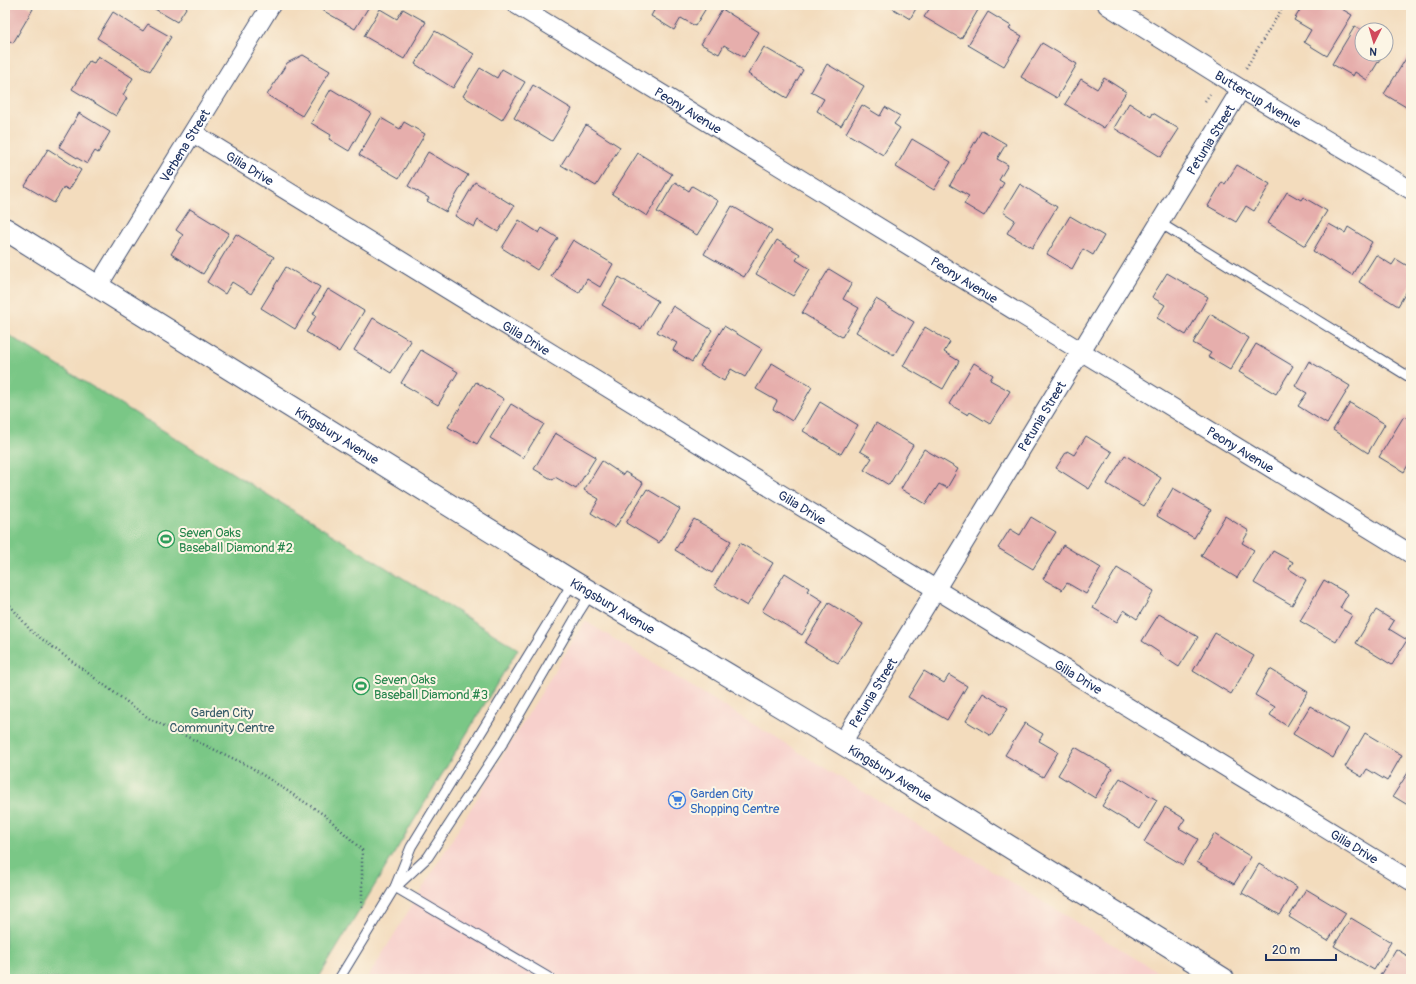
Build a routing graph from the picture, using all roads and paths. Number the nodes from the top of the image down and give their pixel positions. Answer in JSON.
{"nodes":[{"id":1,"x":271,"y":5,"type":"edge"},
{"id":2,"x":517,"y":5,"type":"edge"},
{"id":3,"x":1108,"y":5,"type":"edge"},
{"id":4,"x":1284,"y":5,"type":"edge"},
{"id":5,"x":1234,"y":85,"type":"junction"},
{"id":6,"x":1205,"y":101,"type":"dead end"},
{"id":7,"x":193,"y":133,"type":"junction"},
{"id":8,"x":1411,"y":190,"type":"edge"},
{"id":9,"x":1160,"y":223,"type":"junction"},
{"id":10,"x":5,"y":229,"type":"edge"},
{"id":11,"x":98,"y":286,"type":"junction"},
{"id":12,"x":1081,"y":351,"type":"junction"},
{"id":13,"x":1411,"y":378,"type":"edge"},
{"id":14,"x":1411,"y":554,"type":"edge"},
{"id":15,"x":573,"y":582,"type":"junction"},
{"id":16,"x":936,"y":588,"type":"junction"},
{"id":17,"x":592,"y":593,"type":"junction"},
{"id":18,"x":5,"y":599,"type":"edge"},
{"id":19,"x":842,"y":743,"type":"junction"},
{"id":20,"x":1411,"y":881,"type":"edge"},
{"id":21,"x":395,"y":887,"type":"junction"},
{"id":22,"x":376,"y":919,"type":"junction"},
{"id":23,"x":339,"y":979,"type":"edge"},
{"id":24,"x":551,"y":979,"type":"edge"},
{"id":25,"x":1223,"y":979,"type":"edge"}],
"edges":[{"from":1,"to":7,"type":"street","name":"Verbena Street"},
{"from":2,"to":12,"type":"street","name":"Peony Avenue"},
{"from":3,"to":5,"type":"street","name":"Buttercup Avenue"},
{"from":4,"to":5,"type":"path"},
{"from":5,"to":6,"type":"path"},
{"from":5,"to":8,"type":"street","name":"Buttercup Avenue"},
{"from":5,"to":9,"type":"street","name":"Petunia Street"},
{"from":7,"to":11,"type":"street","name":"Verbena Street"},
{"from":7,"to":16,"type":"street","name":"Gilia Drive"},
{"from":9,"to":12,"type":"street","name":"Petunia Street"},
{"from":9,"to":13,"type":"lane"},
{"from":10,"to":11,"type":"street","name":"Kingsbury Avenue"},
{"from":11,"to":15,"type":"street","name":"Kingsbury Avenue"},
{"from":12,"to":14,"type":"street","name":"Peony Avenue"},
{"from":12,"to":16,"type":"street","name":"Petunia Street"},
{"from":15,"to":17,"type":"street","name":"Kingsbury Avenue"},
{"from":15,"to":21,"type":"lane"},
{"from":16,"to":19,"type":"street","name":"Petunia Street"},
{"from":16,"to":20,"type":"street","name":"Gilia Drive"},
{"from":17,"to":19,"type":"street","name":"Kingsbury Avenue"},
{"from":17,"to":21,"type":"lane"},
{"from":18,"to":22,"type":"path"},
{"from":19,"to":25,"type":"street","name":"Kingsbury Avenue"},
{"from":21,"to":22,"type":"lane"},
{"from":21,"to":24,"type":"lane"},
{"from":22,"to":23,"type":"lane"}]}
